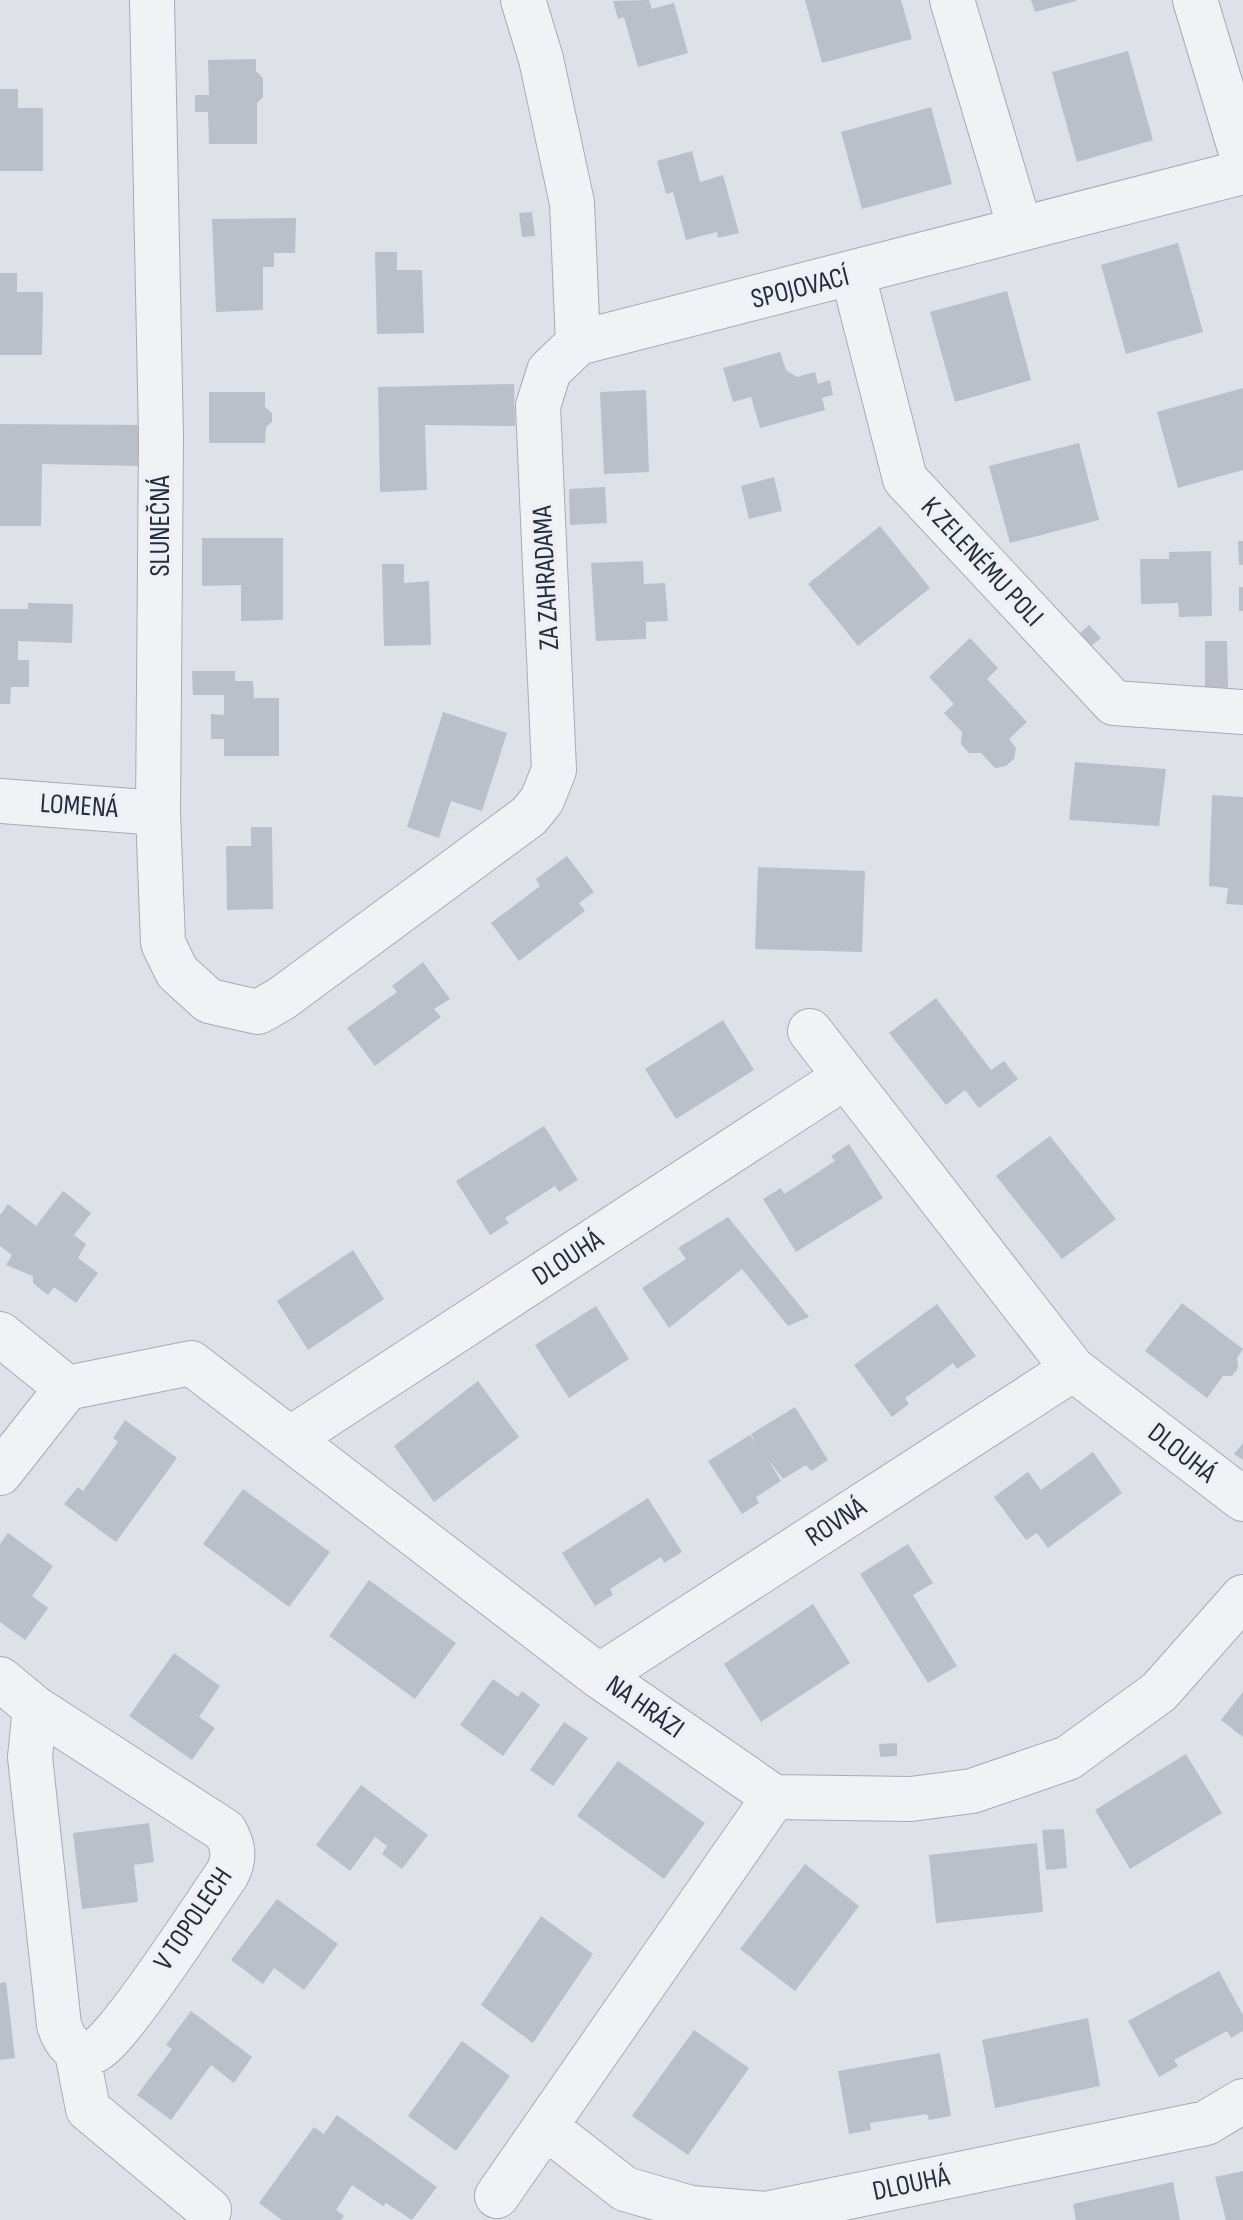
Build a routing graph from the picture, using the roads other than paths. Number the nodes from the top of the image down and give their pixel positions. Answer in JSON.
{"nodes":[{"id":1,"x":152,"y":0,"type":"edge"},
{"id":2,"x":523,"y":0,"type":"edge"},
{"id":3,"x":952,"y":0,"type":"edge"},
{"id":4,"x":1195,"y":0,"type":"edge"},
{"id":5,"x":1243,"y":159,"type":"edge"},
{"id":6,"x":1243,"y":172,"type":"edge"},
{"id":7,"x":1020,"y":228,"type":"junction"},
{"id":8,"x":853,"y":275,"type":"junction"},
{"id":9,"x":578,"y":343,"type":"junction"},
{"id":10,"x":1243,"y":712,"type":"edge"},
{"id":11,"x":0,"y":801,"type":"edge"},
{"id":12,"x":158,"y":813,"type":"junction"},
{"id":13,"x":240,"y":1010,"type":"joint"},
{"id":14,"x":810,"y":1031,"type":"dead end"},
{"id":15,"x":845,"y":1077,"type":"junction"},
{"id":16,"x":0,"y":1334,"type":"edge"},
{"id":17,"x":1073,"y":1369,"type":"junction"},
{"id":18,"x":67,"y":1388,"type":"junction"},
{"id":19,"x":290,"y":1439,"type":"junction"},
{"id":20,"x":0,"y":1473,"type":"edge"},
{"id":21,"x":1243,"y":1499,"type":"edge"},
{"id":22,"x":1243,"y":1597,"type":"edge"},
{"id":23,"x":599,"y":1676,"type":"junction"},
{"id":24,"x":0,"y":1679,"type":"edge"},
{"id":25,"x":35,"y":1708,"type":"junction"},
{"id":26,"x":774,"y":1797,"type":"junction"},
{"id":27,"x":77,"y":2052,"type":"junction"},
{"id":28,"x":1243,"y":2101,"type":"edge"},
{"id":29,"x":547,"y":2128,"type":"junction"},
{"id":30,"x":497,"y":2196,"type":"dead end"},
{"id":31,"x":209,"y":2210,"type":"dead end"}],
"edges":[{"from":1,"to":12,"type":"street","name":"SLUNEČNÁ"},
{"from":2,"to":9,"type":"street"},
{"from":3,"to":7,"type":"street"},
{"from":4,"to":5,"type":"street"},
{"from":6,"to":7,"type":"street","name":"SPOJOVACÍ"},
{"from":7,"to":8,"type":"street","name":"SPOJOVACÍ"},
{"from":8,"to":9,"type":"street","name":"SPOJOVACÍ"},
{"from":8,"to":10,"type":"street","name":"K ZELENÉMU POLI"},
{"from":9,"to":13,"type":"street","name":"ZA ZAHRADAMA"},
{"from":11,"to":12,"type":"street","name":"LOMENÁ"},
{"from":12,"to":13,"type":"street","name":"SLUNEČNÁ"},
{"from":14,"to":15,"type":"street","name":"DLOUHÁ"},
{"from":15,"to":17,"type":"street","name":"DLOUHÁ"},
{"from":15,"to":19,"type":"street","name":"DLOUHÁ"},
{"from":16,"to":18,"type":"street"},
{"from":17,"to":21,"type":"street","name":"DLOUHÁ"},
{"from":17,"to":23,"type":"street","name":"ROVNÁ"},
{"from":18,"to":19,"type":"street","name":"NA HRÁZI"},
{"from":18,"to":20,"type":"street"},
{"from":19,"to":23,"type":"street","name":"NA HRÁZI"},
{"from":22,"to":26,"type":"street"},
{"from":23,"to":26,"type":"street","name":"NA HRÁZI"},
{"from":24,"to":25,"type":"street","name":"V TOPOLECH"},
{"from":25,"to":27,"type":"street"},
{"from":25,"to":27,"type":"street","name":"V TOPOLECH"},
{"from":26,"to":29,"type":"street"},
{"from":27,"to":31,"type":"street"},
{"from":28,"to":29,"type":"street","name":"DLOUHÁ"},
{"from":29,"to":30,"type":"street"}]}
